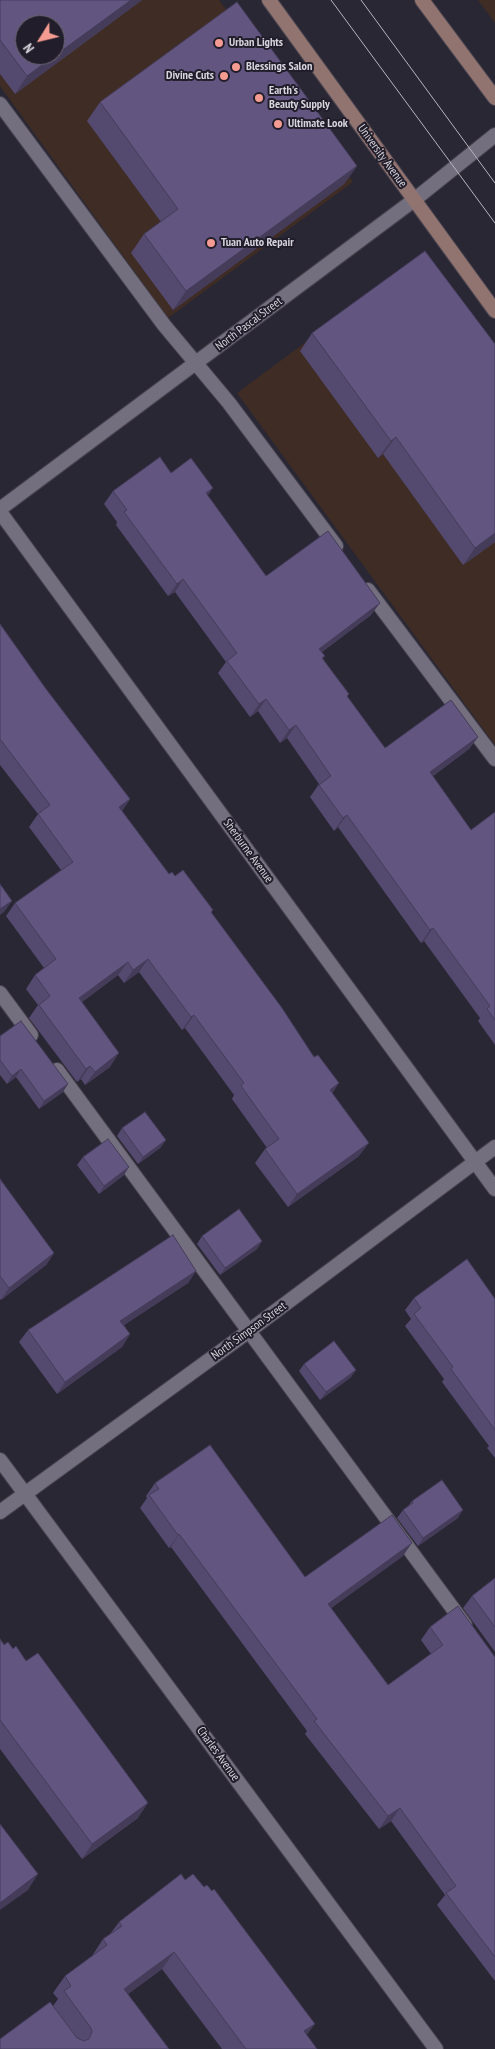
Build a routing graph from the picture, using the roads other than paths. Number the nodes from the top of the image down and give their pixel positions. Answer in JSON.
{"nodes":[{"id":1,"x":269,"y":0,"type":"edge"},
{"id":2,"x":422,"y":0,"type":"edge"},
{"id":3,"x":495,"y":98,"type":"edge"},
{"id":4,"x":0,"y":104,"type":"edge"},
{"id":5,"x":495,"y":135,"type":"edge"},
{"id":6,"x":414,"y":200,"type":"junction"},
{"id":7,"x":495,"y":312,"type":"edge"},
{"id":8,"x":196,"y":364,"type":"junction"},
{"id":9,"x":0,"y":510,"type":"edge"},
{"id":10,"x":342,"y":554,"type":"edge"},
{"id":11,"x":359,"y":577,"type":"edge"},
{"id":12,"x":495,"y":759,"type":"edge"},
{"id":13,"x":0,"y":994,"type":"edge"},
{"id":14,"x":495,"y":1147,"type":"edge"},
{"id":15,"x":475,"y":1162,"type":"junction"},
{"id":16,"x":495,"y":1189,"type":"edge"},
{"id":17,"x":250,"y":1331,"type":"junction"},
{"id":18,"x":0,"y":1460,"type":"edge"},
{"id":19,"x":25,"y":1494,"type":"junction"},
{"id":20,"x":0,"y":1512,"type":"edge"},
{"id":21,"x":472,"y":1635,"type":"edge"},
{"id":22,"x":436,"y":2049,"type":"edge"}],
"edges":[{"from":1,"to":6,"type":"main road","name":"University Avenue"},
{"from":2,"to":3,"type":"main road"},
{"from":4,"to":8,"type":"street"},
{"from":5,"to":6,"type":"street","name":"North Pascal Street"},
{"from":6,"to":7,"type":"main road","name":"University Avenue"},
{"from":6,"to":8,"type":"street","name":"North Pascal Street"},
{"from":8,"to":9,"type":"street","name":"North Pascal Street"},
{"from":8,"to":10,"type":"street"},
{"from":9,"to":15,"type":"street","name":"Sherburne Avenue"},
{"from":11,"to":12,"type":"street"},
{"from":13,"to":17,"type":"street"},
{"from":14,"to":15,"type":"street","name":"North Simpson Street"},
{"from":15,"to":16,"type":"street","name":"Sherburne Avenue"},
{"from":15,"to":17,"type":"street","name":"North Simpson Street"},
{"from":17,"to":19,"type":"street","name":"North Simpson Street"},
{"from":17,"to":21,"type":"street"},
{"from":18,"to":19,"type":"street","name":"Charles Avenue"},
{"from":19,"to":20,"type":"street","name":"North Simpson Street"},
{"from":19,"to":22,"type":"street","name":"Charles Avenue"}]}
